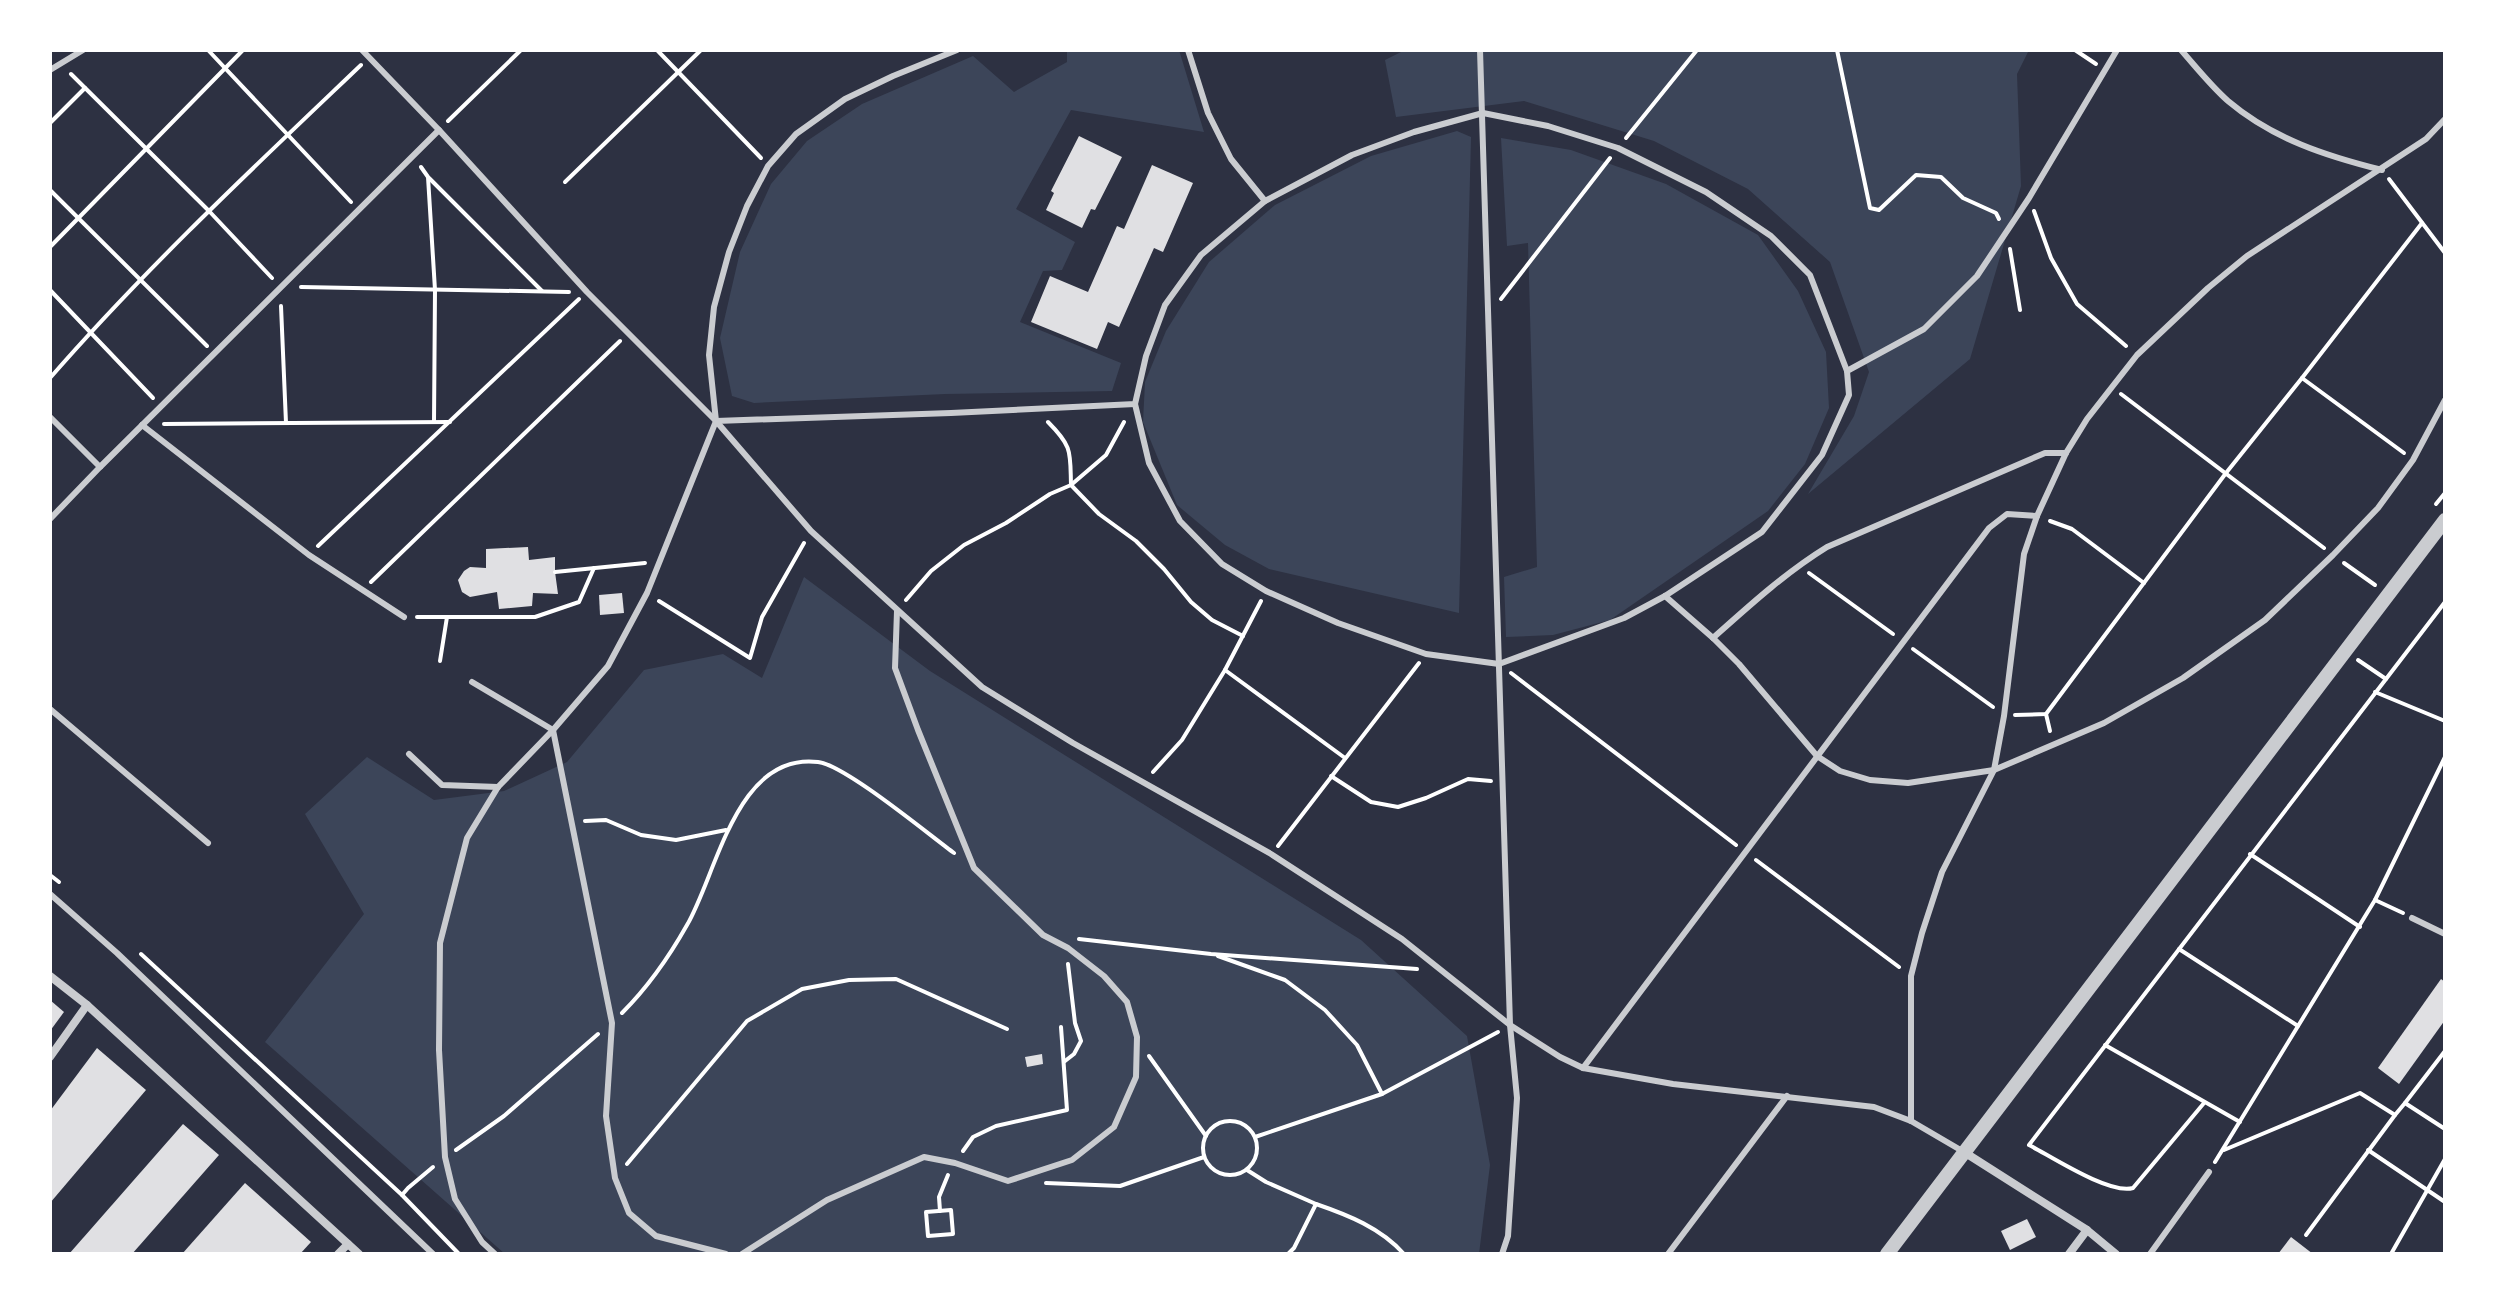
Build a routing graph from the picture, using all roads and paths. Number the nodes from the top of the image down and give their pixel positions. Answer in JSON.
{"nodes":[{"id":1,"x":83,"y":50,"type":"edge"},
{"id":2,"x":208,"y":50,"type":"edge"},
{"id":3,"x":243,"y":50,"type":"edge"},
{"id":4,"x":362,"y":50,"type":"edge"},
{"id":5,"x":521,"y":50,"type":"edge"},
{"id":6,"x":657,"y":50,"type":"edge"},
{"id":7,"x":701,"y":50,"type":"edge"},
{"id":8,"x":957,"y":50,"type":"edge"},
{"id":9,"x":1188,"y":50,"type":"edge"},
{"id":10,"x":1480,"y":50,"type":"edge"},
{"id":11,"x":1697,"y":50,"type":"edge"},
{"id":12,"x":1837,"y":50,"type":"edge"},
{"id":13,"x":2075,"y":50,"type":"edge"},
{"id":14,"x":2117,"y":50,"type":"edge"},
{"id":15,"x":2181,"y":50,"type":"edge"},
{"id":16,"x":369,"y":57,"type":"junction"},
{"id":17,"x":59,"y":63,"type":"junction"},
{"id":18,"x":225,"y":68,"type":"junction"},
{"id":19,"x":50,"y":70,"type":"edge"},
{"id":20,"x":2106,"y":70,"type":"junction"},
{"id":21,"x":678,"y":72,"type":"junction"},
{"id":22,"x":85,"y":88,"type":"junction"},
{"id":23,"x":1483,"y":113,"type":"junction"},
{"id":24,"x":2445,"y":119,"type":"edge"},
{"id":25,"x":50,"y":123,"type":"edge"},
{"id":26,"x":439,"y":130,"type":"junction"},
{"id":27,"x":289,"y":134,"type":"junction"},
{"id":28,"x":145,"y":148,"type":"junction"},
{"id":29,"x":1618,"y":148,"type":"junction"},
{"id":30,"x":413,"y":155,"type":"junction"},
{"id":31,"x":768,"y":166,"type":"junction"},
{"id":32,"x":2382,"y":170,"type":"junction"},
{"id":33,"x":428,"y":177,"type":"junction"},
{"id":34,"x":565,"y":182,"type":"dead end"},
{"id":35,"x":50,"y":190,"type":"edge"},
{"id":36,"x":2029,"y":198,"type":"junction"},
{"id":37,"x":1265,"y":201,"type":"junction"},
{"id":38,"x":358,"y":210,"type":"junction"},
{"id":39,"x":209,"y":211,"type":"junction"},
{"id":40,"x":78,"y":218,"type":"junction"},
{"id":41,"x":2422,"y":223,"type":"junction"},
{"id":42,"x":2006,"y":234,"type":"junction"},
{"id":43,"x":50,"y":247,"type":"edge"},
{"id":44,"x":2445,"y":252,"type":"edge"},
{"id":45,"x":141,"y":279,"type":"junction"},
{"id":46,"x":280,"y":287,"type":"junction"},
{"id":47,"x":50,"y":290,"type":"edge"},
{"id":48,"x":435,"y":290,"type":"junction"},
{"id":49,"x":542,"y":292,"type":"junction"},
{"id":50,"x":587,"y":292,"type":"junction"},
{"id":51,"x":2020,"y":310,"type":"dead end"},
{"id":52,"x":1489,"y":314,"type":"junction"},
{"id":53,"x":90,"y":333,"type":"junction"},
{"id":54,"x":628,"y":333,"type":"junction"},
{"id":55,"x":214,"y":353,"type":"junction"},
{"id":56,"x":2137,"y":355,"type":"junction"},
{"id":57,"x":1847,"y":371,"type":"junction"},
{"id":58,"x":50,"y":378,"type":"edge"},
{"id":59,"x":2302,"y":378,"type":"junction"},
{"id":60,"x":2112,"y":387,"type":"junction"},
{"id":61,"x":2445,"y":400,"type":"edge"},
{"id":62,"x":1135,"y":404,"type":"junction"},
{"id":63,"x":160,"y":406,"type":"junction"},
{"id":64,"x":1035,"y":409,"type":"junction"},
{"id":65,"x":50,"y":417,"type":"edge"},
{"id":66,"x":716,"y":421,"type":"junction"},
{"id":67,"x":434,"y":422,"type":"junction"},
{"id":68,"x":450,"y":422,"type":"junction"},
{"id":69,"x":286,"y":423,"type":"junction"},
{"id":70,"x":142,"y":425,"type":"junction"},
{"id":71,"x":2066,"y":453,"type":"junction"},
{"id":72,"x":2413,"y":460,"type":"junction"},
{"id":73,"x":100,"y":467,"type":"junction"},
{"id":74,"x":2226,"y":473,"type":"junction"},
{"id":75,"x":1071,"y":485,"type":"junction"},
{"id":76,"x":2037,"y":516,"type":"junction"},
{"id":77,"x":50,"y":519,"type":"edge"},
{"id":78,"x":2445,"y":520,"type":"edge"},
{"id":79,"x":811,"y":531,"type":"junction"},
{"id":80,"x":309,"y":555,"type":"junction"},
{"id":81,"x":2333,"y":555,"type":"junction"},
{"id":82,"x":660,"y":561,"type":"junction"},
{"id":83,"x":594,"y":568,"type":"junction"},
{"id":84,"x":555,"y":572,"type":"dead end"},
{"id":85,"x":2144,"y":583,"type":"junction"},
{"id":86,"x":2375,"y":585,"type":"dead end"},
{"id":87,"x":363,"y":590,"type":"junction"},
{"id":88,"x":1266,"y":591,"type":"junction"},
{"id":89,"x":647,"y":593,"type":"junction"},
{"id":90,"x":1665,"y":596,"type":"junction"},
{"id":91,"x":2445,"y":602,"type":"edge"},
{"id":92,"x":897,"y":611,"type":"junction"},
{"id":93,"x":404,"y":617,"type":"joint"},
{"id":94,"x":447,"y":617,"type":"junction"},
{"id":95,"x":1243,"y":636,"type":"junction"},
{"id":96,"x":1713,"y":638,"type":"junction"},
{"id":97,"x":1426,"y":654,"type":"junction"},
{"id":98,"x":2357,"y":659,"type":"dead end"},
{"id":99,"x":440,"y":661,"type":"dead end"},
{"id":100,"x":1499,"y":664,"type":"junction"},
{"id":101,"x":1225,"y":670,"type":"junction"},
{"id":102,"x":2386,"y":679,"type":"junction"},
{"id":103,"x":472,"y":682,"type":"dead end"},
{"id":104,"x":2375,"y":692,"type":"junction"},
{"id":105,"x":50,"y":709,"type":"edge"},
{"id":106,"x":2046,"y":714,"type":"junction"},
{"id":107,"x":2004,"y":716,"type":"junction"},
{"id":108,"x":2445,"y":721,"type":"edge"},
{"id":109,"x":553,"y":730,"type":"junction"},
{"id":110,"x":2054,"y":743,"type":"junction"},
{"id":111,"x":409,"y":754,"type":"dead end"},
{"id":112,"x":1817,"y":756,"type":"junction"},
{"id":113,"x":2445,"y":757,"type":"edge"},
{"id":114,"x":1345,"y":758,"type":"junction"},
{"id":115,"x":1994,"y":770,"type":"junction"},
{"id":116,"x":1331,"y":776,"type":"junction"},
{"id":117,"x":1503,"y":782,"type":"junction"},
{"id":118,"x":1144,"y":783,"type":"junction"},
{"id":119,"x":498,"y":787,"type":"junction"},
{"id":120,"x":571,"y":821,"type":"junction"},
{"id":121,"x":726,"y":830,"type":"junction"},
{"id":122,"x":208,"y":843,"type":"dead end"},
{"id":123,"x":1744,"y":851,"type":"junction"},
{"id":124,"x":1271,"y":854,"type":"junction"},
{"id":125,"x":2250,"y":854,"type":"junction"},
{"id":126,"x":974,"y":868,"type":"junction"},
{"id":127,"x":50,"y":875,"type":"edge"},
{"id":128,"x":62,"y":885,"type":"dead end"},
{"id":129,"x":50,"y":894,"type":"edge"},
{"id":130,"x":2375,"y":900,"type":"junction"},
{"id":131,"x":2412,"y":918,"type":"joint"},
{"id":132,"x":2360,"y":927,"type":"junction"},
{"id":133,"x":2445,"y":934,"type":"edge"},
{"id":134,"x":1074,"y":938,"type":"dead end"},
{"id":135,"x":132,"y":946,"type":"dead end"},
{"id":136,"x":1068,"y":948,"type":"junction"},
{"id":137,"x":2179,"y":949,"type":"junction"},
{"id":138,"x":1211,"y":954,"type":"junction"},
{"id":139,"x":1440,"y":970,"type":"junction"},
{"id":140,"x":50,"y":976,"type":"edge"},
{"id":141,"x":1911,"y":976,"type":"junction"},
{"id":142,"x":87,"y":1005,"type":"junction"},
{"id":143,"x":612,"y":1023,"type":"junction"},
{"id":144,"x":1510,"y":1025,"type":"junction"},
{"id":145,"x":2298,"y":1026,"type":"junction"},
{"id":146,"x":1061,"y":1027,"type":"dead end"},
{"id":147,"x":1007,"y":1029,"type":"dead end"},
{"id":148,"x":1137,"y":1037,"type":"junction"},
{"id":149,"x":2105,"y":1045,"type":"junction"},
{"id":150,"x":2445,"y":1051,"type":"edge"},
{"id":151,"x":50,"y":1057,"type":"edge"},
{"id":152,"x":1065,"y":1061,"type":"junction"},
{"id":153,"x":1583,"y":1068,"type":"junction"},
{"id":154,"x":1382,"y":1094,"type":"junction"},
{"id":155,"x":1787,"y":1096,"type":"junction"},
{"id":156,"x":2204,"y":1103,"type":"junction"},
{"id":157,"x":2405,"y":1103,"type":"junction"},
{"id":158,"x":2395,"y":1115,"type":"junction"},
{"id":159,"x":1911,"y":1121,"type":"junction"},
{"id":160,"x":2240,"y":1122,"type":"junction"},
{"id":161,"x":2445,"y":1129,"type":"edge"},
{"id":162,"x":1206,"y":1136,"type":"junction"},
{"id":163,"x":1255,"y":1137,"type":"junction"},
{"id":164,"x":2368,"y":1150,"type":"junction"},
{"id":165,"x":1964,"y":1152,"type":"junction"},
{"id":166,"x":445,"y":1157,"type":"junction"},
{"id":167,"x":1204,"y":1157,"type":"junction"},
{"id":168,"x":2445,"y":1159,"type":"edge"},
{"id":169,"x":955,"y":1163,"type":"junction"},
{"id":170,"x":1247,"y":1170,"type":"junction"},
{"id":171,"x":2209,"y":1172,"type":"dead end"},
{"id":172,"x":615,"y":1178,"type":"junction"},
{"id":173,"x":1008,"y":1181,"type":"junction"},
{"id":174,"x":2427,"y":1189,"type":"junction"},
{"id":175,"x":402,"y":1195,"type":"junction"},
{"id":176,"x":2445,"y":1202,"type":"edge"},
{"id":177,"x":1316,"y":1204,"type":"junction"},
{"id":178,"x":940,"y":1211,"type":"junction"},
{"id":179,"x":2087,"y":1230,"type":"junction"},
{"id":180,"x":2306,"y":1235,"type":"dead end"},
{"id":181,"x":348,"y":1244,"type":"junction"},
{"id":182,"x":338,"y":1254,"type":"edge"},
{"id":183,"x":359,"y":1254,"type":"edge"},
{"id":184,"x":433,"y":1254,"type":"edge"},
{"id":185,"x":459,"y":1254,"type":"edge"},
{"id":186,"x":495,"y":1254,"type":"edge"},
{"id":187,"x":726,"y":1254,"type":"edge"},
{"id":188,"x":742,"y":1254,"type":"edge"},
{"id":189,"x":1288,"y":1254,"type":"edge"},
{"id":190,"x":1404,"y":1254,"type":"edge"},
{"id":191,"x":1502,"y":1254,"type":"edge"},
{"id":192,"x":1668,"y":1254,"type":"edge"},
{"id":193,"x":1887,"y":1254,"type":"edge"},
{"id":194,"x":2069,"y":1254,"type":"edge"},
{"id":195,"x":2116,"y":1254,"type":"edge"},
{"id":196,"x":2150,"y":1254,"type":"edge"},
{"id":197,"x":2391,"y":1254,"type":"edge"}],
"edges":[{"from":1,"to":17,"type":"lane"},
{"from":2,"to":18,"type":"path"},
{"from":3,"to":18,"type":"path"},
{"from":4,"to":16,"type":"lane"},
{"from":5,"to":26,"type":"path"},
{"from":6,"to":21,"type":"path"},
{"from":7,"to":21,"type":"path"},
{"from":8,"to":31,"type":"lane"},
{"from":9,"to":37,"type":"lane"},
{"from":10,"to":23,"type":"lane"},
{"from":11,"to":29,"type":"path"},
{"from":12,"to":42,"type":"path"},
{"from":13,"to":20,"type":"path"},
{"from":14,"to":20,"type":"lane"},
{"from":15,"to":32,"type":"lane"},
{"from":16,"to":26,"type":"lane"},
{"from":16,"to":27,"type":"path"},
{"from":17,"to":19,"type":"lane"},
{"from":17,"to":22,"type":"path"},
{"from":18,"to":27,"type":"path"},
{"from":18,"to":28,"type":"path"},
{"from":20,"to":36,"type":"lane"},
{"from":21,"to":31,"type":"path"},
{"from":21,"to":34,"type":"path"},
{"from":22,"to":25,"type":"path"},
{"from":22,"to":28,"type":"path"},
{"from":23,"to":29,"type":"lane"},
{"from":23,"to":37,"type":"lane"},
{"from":23,"to":52,"type":"lane"},
{"from":24,"to":32,"type":"lane"},
{"from":26,"to":30,"type":"lane"},
{"from":26,"to":50,"type":"lane"},
{"from":27,"to":38,"type":"path"},
{"from":27,"to":39,"type":"path"},
{"from":28,"to":39,"type":"path"},
{"from":28,"to":40,"type":"path"},
{"from":29,"to":52,"type":"path"},
{"from":29,"to":57,"type":"lane"},
{"from":30,"to":33,"type":"path"},
{"from":30,"to":38,"type":"lane"},
{"from":31,"to":66,"type":"lane"},
{"from":32,"to":41,"type":"path"},
{"from":32,"to":56,"type":"lane"},
{"from":33,"to":48,"type":"path"},
{"from":33,"to":49,"type":"path"},
{"from":35,"to":40,"type":"path"},
{"from":36,"to":42,"type":"lane"},
{"from":36,"to":56,"type":"path"},
{"from":37,"to":62,"type":"lane"},
{"from":38,"to":46,"type":"lane"},
{"from":39,"to":45,"type":"path"},
{"from":39,"to":46,"type":"path"},
{"from":40,"to":43,"type":"path"},
{"from":40,"to":45,"type":"path"},
{"from":41,"to":44,"type":"path"},
{"from":41,"to":59,"type":"path"},
{"from":42,"to":51,"type":"path"},
{"from":42,"to":57,"type":"lane"},
{"from":45,"to":53,"type":"path"},
{"from":45,"to":55,"type":"path"},
{"from":46,"to":48,"type":"path"},
{"from":46,"to":55,"type":"lane"},
{"from":46,"to":69,"type":"path"},
{"from":47,"to":53,"type":"path"},
{"from":48,"to":49,"type":"path"},
{"from":48,"to":67,"type":"path"},
{"from":49,"to":50,"type":"path"},
{"from":50,"to":54,"type":"lane"},
{"from":50,"to":68,"type":"path"},
{"from":52,"to":100,"type":"lane"},
{"from":53,"to":58,"type":"path"},
{"from":53,"to":63,"type":"path"},
{"from":54,"to":66,"type":"lane"},
{"from":54,"to":87,"type":"path"},
{"from":55,"to":63,"type":"lane"},
{"from":56,"to":60,"type":"lane"},
{"from":57,"to":90,"type":"lane"},
{"from":59,"to":72,"type":"path"},
{"from":59,"to":74,"type":"path"},
{"from":60,"to":71,"type":"lane"},
{"from":60,"to":74,"type":"path"},
{"from":61,"to":72,"type":"lane"},
{"from":62,"to":64,"type":"lane"},
{"from":62,"to":75,"type":"path"},
{"from":62,"to":88,"type":"lane"},
{"from":63,"to":70,"type":"lane"},
{"from":64,"to":66,"type":"lane"},
{"from":64,"to":75,"type":"path"},
{"from":65,"to":73,"type":"lane"},
{"from":66,"to":79,"type":"lane"},
{"from":66,"to":82,"type":"lane"},
{"from":67,"to":68,"type":"path"},
{"from":67,"to":69,"type":"path"},
{"from":68,"to":80,"type":"path"},
{"from":69,"to":70,"type":"path"},
{"from":70,"to":73,"type":"lane"},
{"from":70,"to":80,"type":"lane"},
{"from":71,"to":76,"type":"lane"},
{"from":71,"to":96,"type":"lane"},
{"from":72,"to":81,"type":"lane"},
{"from":73,"to":77,"type":"lane"},
{"from":74,"to":81,"type":"path"},
{"from":74,"to":85,"type":"path"},
{"from":75,"to":92,"type":"path"},
{"from":75,"to":95,"type":"path"},
{"from":76,"to":85,"type":"path"},
{"from":76,"to":107,"type":"lane"},
{"from":76,"to":112,"type":"lane"},
{"from":78,"to":165,"type":"street"},
{"from":79,"to":89,"type":"path"},
{"from":79,"to":92,"type":"lane"},
{"from":80,"to":87,"type":"lane"},
{"from":81,"to":86,"type":"path"},
{"from":81,"to":110,"type":"lane"},
{"from":82,"to":83,"type":"path"},
{"from":82,"to":89,"type":"lane"},
{"from":83,"to":84,"type":"path"},
{"from":83,"to":94,"type":"path"},
{"from":85,"to":106,"type":"path"},
{"from":87,"to":93,"type":"lane"},
{"from":88,"to":95,"type":"path"},
{"from":88,"to":97,"type":"lane"},
{"from":89,"to":109,"type":"lane"},
{"from":90,"to":96,"type":"lane"},
{"from":90,"to":100,"type":"lane"},
{"from":91,"to":102,"type":"path"},
{"from":92,"to":118,"type":"lane"},
{"from":92,"to":126,"type":"lane"},
{"from":93,"to":94,"type":"path"},
{"from":94,"to":99,"type":"path"},
{"from":95,"to":101,"type":"path"},
{"from":96,"to":112,"type":"lane"},
{"from":97,"to":100,"type":"lane"},
{"from":97,"to":114,"type":"path"},
{"from":98,"to":102,"type":"path"},
{"from":100,"to":117,"type":"lane"},
{"from":100,"to":123,"type":"path"},
{"from":101,"to":114,"type":"path"},
{"from":101,"to":118,"type":"path"},
{"from":102,"to":104,"type":"path"},
{"from":103,"to":109,"type":"lane"},
{"from":104,"to":108,"type":"path"},
{"from":104,"to":125,"type":"path"},
{"from":105,"to":122,"type":"lane"},
{"from":106,"to":107,"type":"path"},
{"from":106,"to":110,"type":"path"},
{"from":107,"to":115,"type":"lane"},
{"from":109,"to":119,"type":"lane"},
{"from":109,"to":120,"type":"lane"},
{"from":110,"to":115,"type":"lane"},
{"from":111,"to":119,"type":"lane"},
{"from":112,"to":115,"type":"lane"},
{"from":112,"to":123,"type":"lane"},
{"from":113,"to":130,"type":"path"},
{"from":114,"to":116,"type":"path"},
{"from":115,"to":141,"type":"lane"},
{"from":116,"to":117,"type":"path"},
{"from":116,"to":124,"type":"path"},
{"from":117,"to":144,"type":"lane"},
{"from":118,"to":124,"type":"lane"},
{"from":119,"to":166,"type":"lane"},
{"from":120,"to":121,"type":"path"},
{"from":120,"to":143,"type":"lane"},
{"from":121,"to":126,"type":"path"},
{"from":121,"to":143,"type":"path"},
{"from":123,"to":141,"type":"path"},
{"from":123,"to":153,"type":"lane"},
{"from":124,"to":139,"type":"lane"},
{"from":125,"to":132,"type":"path"},
{"from":125,"to":137,"type":"path"},
{"from":126,"to":136,"type":"lane"},
{"from":127,"to":128,"type":"path"},
{"from":129,"to":184,"type":"lane"},
{"from":130,"to":131,"type":"path"},
{"from":130,"to":132,"type":"path"},
{"from":131,"to":133,"type":"lane"},
{"from":132,"to":145,"type":"path"},
{"from":134,"to":138,"type":"path"},
{"from":135,"to":175,"type":"path"},
{"from":136,"to":148,"type":"lane"},
{"from":136,"to":152,"type":"path"},
{"from":137,"to":145,"type":"path"},
{"from":137,"to":149,"type":"path"},
{"from":138,"to":139,"type":"path"},
{"from":138,"to":154,"type":"path"},
{"from":139,"to":144,"type":"lane"},
{"from":140,"to":142,"type":"street"},
{"from":141,"to":159,"type":"lane"},
{"from":142,"to":151,"type":"street"},
{"from":142,"to":181,"type":"street"},
{"from":143,"to":166,"type":"path"},
{"from":143,"to":172,"type":"lane"},
{"from":144,"to":153,"type":"lane"},
{"from":144,"to":154,"type":"path"},
{"from":144,"to":191,"type":"lane"},
{"from":145,"to":160,"type":"path"},
{"from":146,"to":152,"type":"path"},
{"from":147,"to":172,"type":"path"},
{"from":148,"to":162,"type":"path"},
{"from":148,"to":173,"type":"lane"},
{"from":149,"to":156,"type":"path"},
{"from":149,"to":156,"type":"path"},
{"from":150,"to":157,"type":"path"},
{"from":152,"to":169,"type":"path"},
{"from":153,"to":155,"type":"lane"},
{"from":154,"to":163,"type":"path"},
{"from":155,"to":159,"type":"lane"},
{"from":155,"to":192,"type":"lane"},
{"from":156,"to":160,"type":"path"},
{"from":157,"to":158,"type":"path"},
{"from":157,"to":161,"type":"path"},
{"from":158,"to":160,"type":"path"},
{"from":158,"to":164,"type":"path"},
{"from":159,"to":165,"type":"lane"},
{"from":162,"to":163,"type":"path"},
{"from":162,"to":167,"type":"path"},
{"from":163,"to":170,"type":"path"},
{"from":164,"to":174,"type":"path"},
{"from":164,"to":180,"type":"path"},
{"from":165,"to":179,"type":"street"},
{"from":165,"to":193,"type":"street"},
{"from":166,"to":175,"type":"path"},
{"from":166,"to":186,"type":"lane"},
{"from":167,"to":170,"type":"path"},
{"from":167,"to":173,"type":"path"},
{"from":168,"to":174,"type":"path"},
{"from":169,"to":173,"type":"lane"},
{"from":169,"to":178,"type":"path"},
{"from":169,"to":188,"type":"lane"},
{"from":170,"to":177,"type":"path"},
{"from":171,"to":196,"type":"lane"},
{"from":172,"to":187,"type":"lane"},
{"from":174,"to":176,"type":"path"},
{"from":174,"to":197,"type":"path"},
{"from":175,"to":185,"type":"path"},
{"from":177,"to":189,"type":"path"},
{"from":177,"to":190,"type":"path"},
{"from":178,"to":178,"type":"path"},
{"from":179,"to":194,"type":"street"},
{"from":179,"to":195,"type":"street"},
{"from":181,"to":182,"type":"street"},
{"from":181,"to":183,"type":"street"}]}
